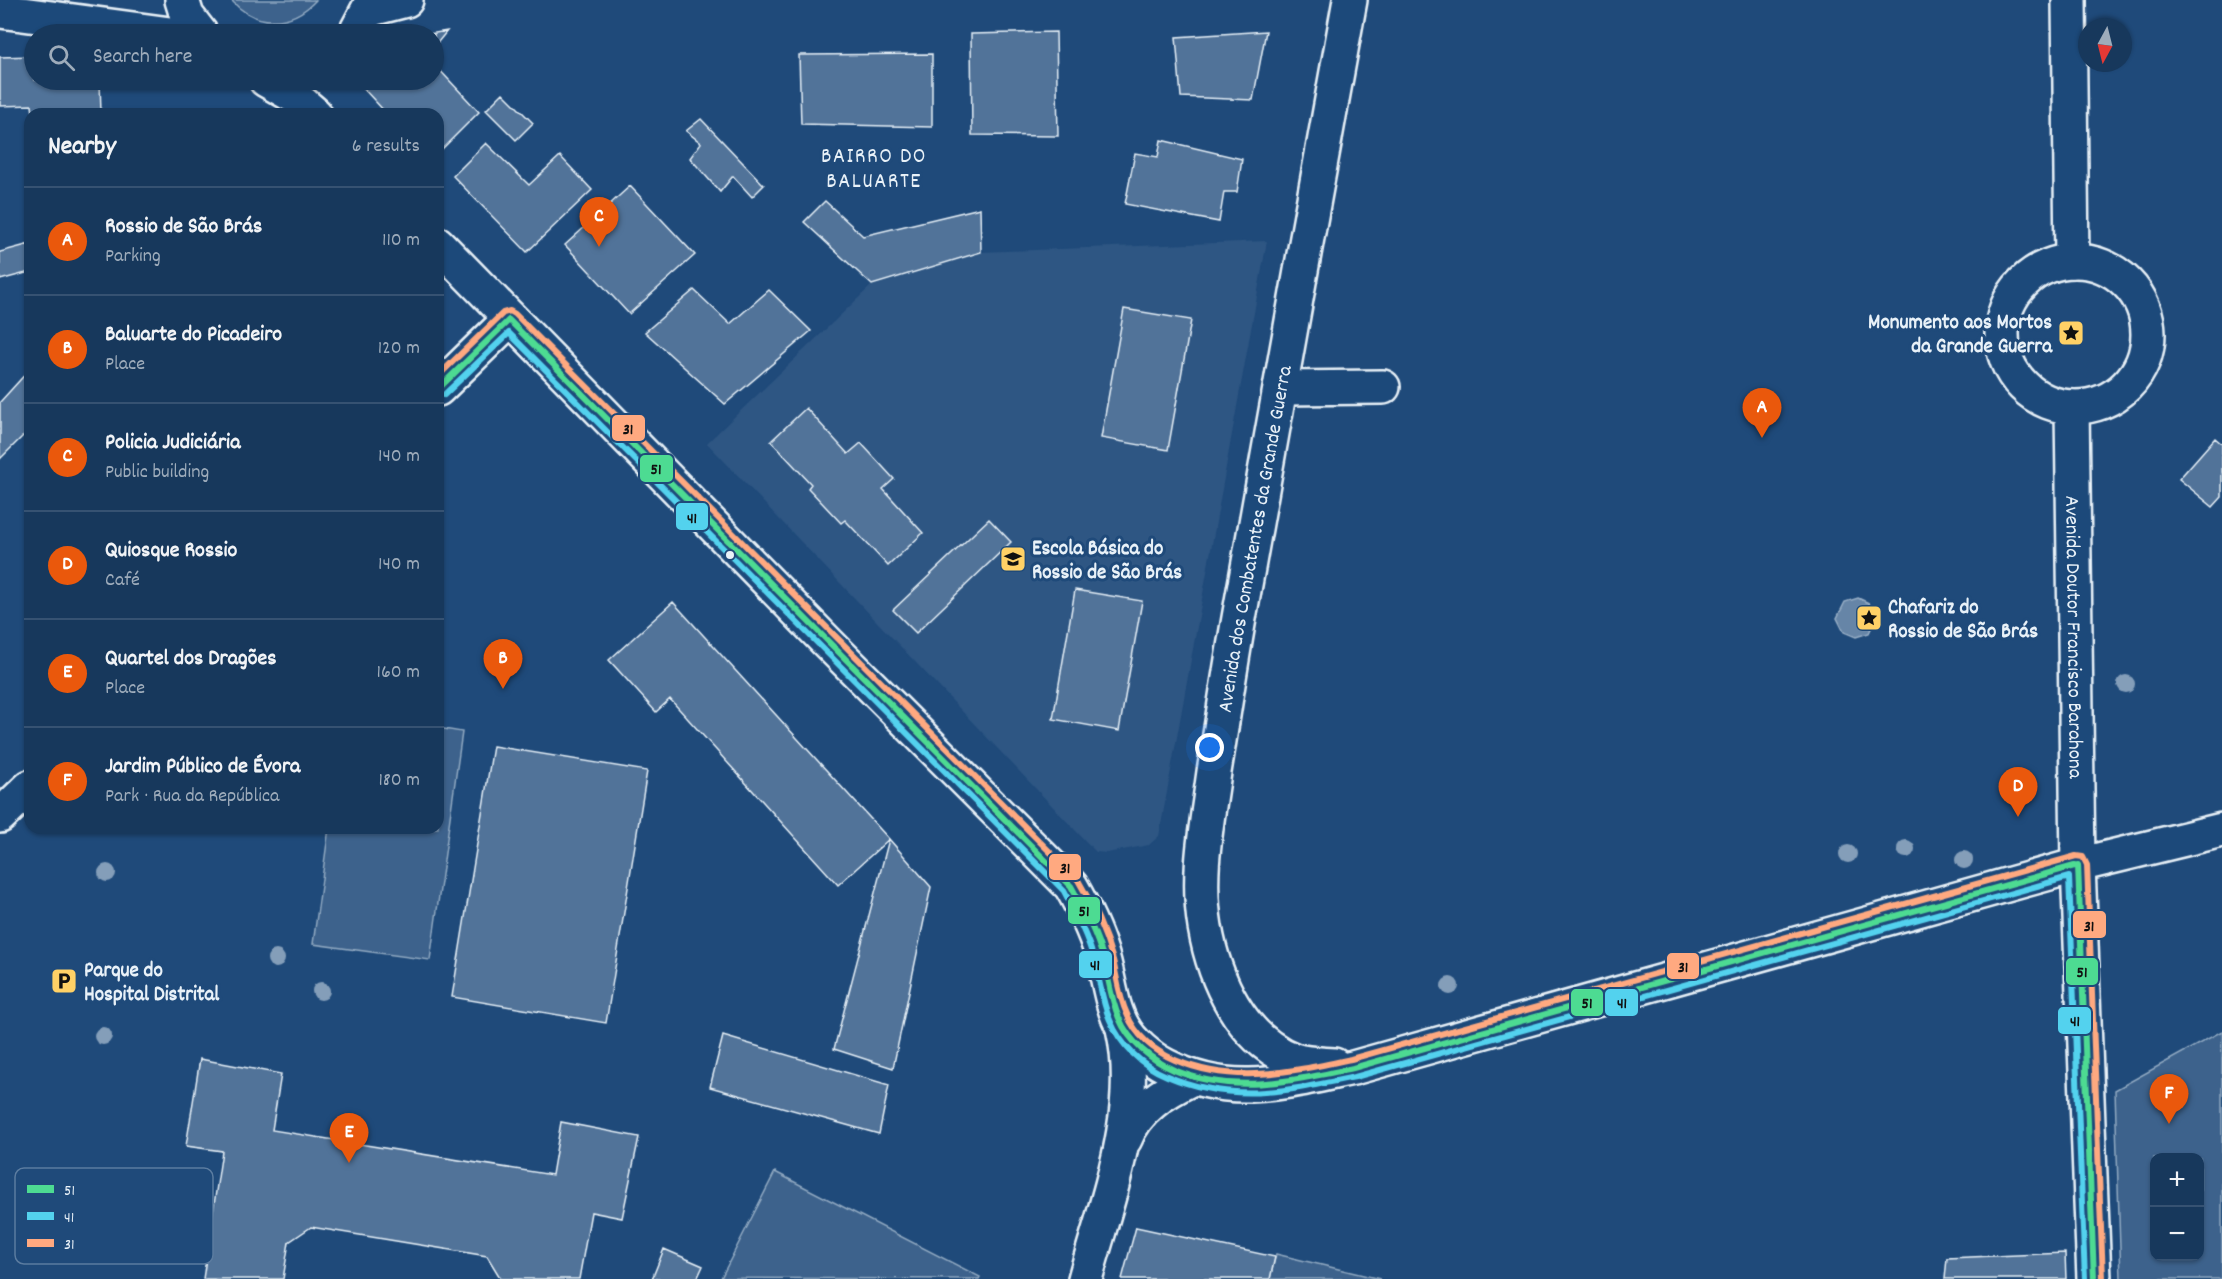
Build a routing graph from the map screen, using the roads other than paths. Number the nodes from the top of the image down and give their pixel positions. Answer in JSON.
{"nodes":[{"id":1,"x":182,"y":0,"type":"edge"},
{"id":2,"x":406,"y":0,"type":"edge"},
{"id":3,"x":1350,"y":0,"type":"edge"},
{"id":4,"x":2069,"y":0,"type":"edge"},
{"id":5,"x":0,"y":11,"type":"edge"},
{"id":6,"x":366,"y":14,"type":"edge"},
{"id":7,"x":96,"y":24,"type":"edge"},
{"id":8,"x":193,"y":24,"type":"edge"},
{"id":9,"x":284,"y":90,"type":"edge"},
{"id":10,"x":308,"y":108,"type":"edge"},
{"id":11,"x":444,"y":250,"type":"edge"},
{"id":12,"x":2072,"y":261,"type":"junction"},
{"id":13,"x":510,"y":320,"type":"junction"},
{"id":14,"x":444,"y":383,"type":"edge"},
{"id":15,"x":1383,"y":387,"type":"dead end"},
{"id":16,"x":1281,"y":388,"type":"junction"},
{"id":17,"x":2072,"y":407,"type":"junction"},
{"id":18,"x":24,"y":793,"type":"edge"},
{"id":19,"x":0,"y":816,"type":"edge"},
{"id":20,"x":2222,"y":830,"type":"edge"},
{"id":21,"x":2078,"y":865,"type":"junction"},
{"id":22,"x":1123,"y":1028,"type":"junction"},
{"id":23,"x":1353,"y":1068,"type":"junction"},
{"id":24,"x":1183,"y":1074,"type":"junction"},
{"id":25,"x":1115,"y":1166,"type":"junction"},
{"id":26,"x":1085,"y":1279,"type":"edge"},
{"id":27,"x":2094,"y":1279,"type":"edge"}],
"edges":[{"from":1,"to":8,"type":"street"},
{"from":2,"to":6,"type":"street"},
{"from":3,"to":16,"type":"street","name":"Avenida dos Combatentes da Grande Guerra"},
{"from":4,"to":12,"type":"street"},
{"from":5,"to":7,"type":"street"},
{"from":9,"to":10,"type":"street"},
{"from":11,"to":13,"type":"street"},
{"from":12,"to":17,"type":"street"},
{"from":12,"to":17,"type":"street"},
{"from":13,"to":14,"type":"street"},
{"from":13,"to":22,"type":"street"},
{"from":15,"to":16,"type":"street"},
{"from":16,"to":23,"type":"street","name":"Avenida dos Combatentes da Grande Guerra"},
{"from":17,"to":21,"type":"street","name":"Avenida Doutor Francisco Barahona"},
{"from":18,"to":19,"type":"street"},
{"from":20,"to":21,"type":"street"},
{"from":21,"to":23,"type":"street"},
{"from":21,"to":27,"type":"street","name":"Avenida Doutor Francisco Barahona"},
{"from":22,"to":24,"type":"street"},
{"from":22,"to":25,"type":"street"},
{"from":23,"to":24,"type":"street"},
{"from":24,"to":25,"type":"street"},
{"from":25,"to":26,"type":"street"}]}
